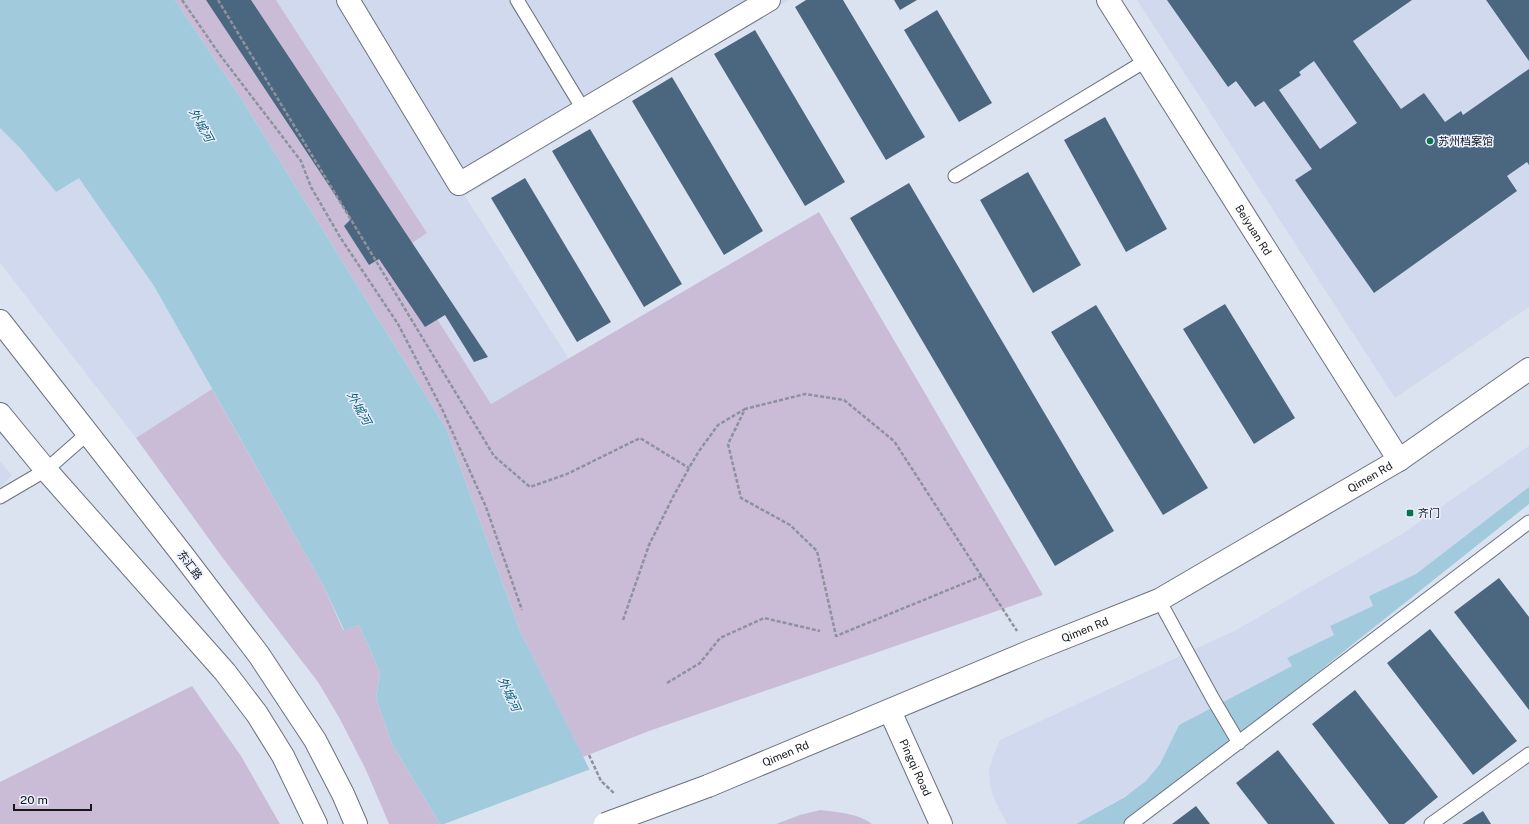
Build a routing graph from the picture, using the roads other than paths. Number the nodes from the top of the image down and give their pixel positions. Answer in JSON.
{"nodes":[{"id":1,"x":348,"y":0,"type":"edge"},
{"id":2,"x":517,"y":0,"type":"edge"},
{"id":3,"x":769,"y":0,"type":"edge"},
{"id":4,"x":1108,"y":0,"type":"edge"},
{"id":5,"x":1147,"y":60,"type":"junction"},
{"id":6,"x":583,"y":110,"type":"junction"},
{"id":7,"x":955,"y":176,"type":"dead end"},
{"id":8,"x":0,"y":321,"type":"edge"},
{"id":9,"x":1529,"y":369,"type":"edge"},
{"id":10,"x":0,"y":414,"type":"edge"},
{"id":11,"x":87,"y":434,"type":"junction"},
{"id":12,"x":1399,"y":460,"type":"junction"},
{"id":13,"x":46,"y":470,"type":"junction"},
{"id":14,"x":0,"y":497,"type":"edge"},
{"id":15,"x":1529,"y":522,"type":"edge"},
{"id":16,"x":1159,"y":600,"type":"junction"},
{"id":17,"x":890,"y":711,"type":"junction"},
{"id":18,"x":1238,"y":741,"type":"junction"},
{"id":19,"x":1529,"y":754,"type":"edge"},
{"id":20,"x":316,"y":824,"type":"edge"},
{"id":21,"x":356,"y":824,"type":"edge"},
{"id":22,"x":605,"y":824,"type":"edge"},
{"id":23,"x":941,"y":824,"type":"edge"},
{"id":24,"x":1132,"y":824,"type":"edge"},
{"id":25,"x":1431,"y":824,"type":"edge"}],
"edges":[{"from":1,"to":6,"type":"main road"},
{"from":2,"to":6,"type":"lane"},
{"from":3,"to":6,"type":"main road"},
{"from":4,"to":5,"type":"main road","name":"Beiyuan Rd"},
{"from":5,"to":7,"type":"lane"},
{"from":5,"to":12,"type":"main road","name":"Beiyuan Rd"},
{"from":8,"to":11,"type":"main road","name":"东汇路"},
{"from":9,"to":12,"type":"main road","name":"Qimen Rd"},
{"from":10,"to":13,"type":"main road"},
{"from":11,"to":13,"type":"lane"},
{"from":11,"to":21,"type":"main road","name":"东汇路"},
{"from":12,"to":16,"type":"main road","name":"Qimen Rd"},
{"from":13,"to":14,"type":"lane"},
{"from":13,"to":20,"type":"main road"},
{"from":15,"to":18,"type":"lane"},
{"from":16,"to":17,"type":"main road","name":"Qimen Rd"},
{"from":16,"to":18,"type":"lane"},
{"from":17,"to":22,"type":"main road","name":"Qimen Rd","bridge":true},
{"from":17,"to":23,"type":"main road","name":"Pingqi Road"},
{"from":18,"to":24,"type":"lane"},
{"from":19,"to":25,"type":"lane"}]}
